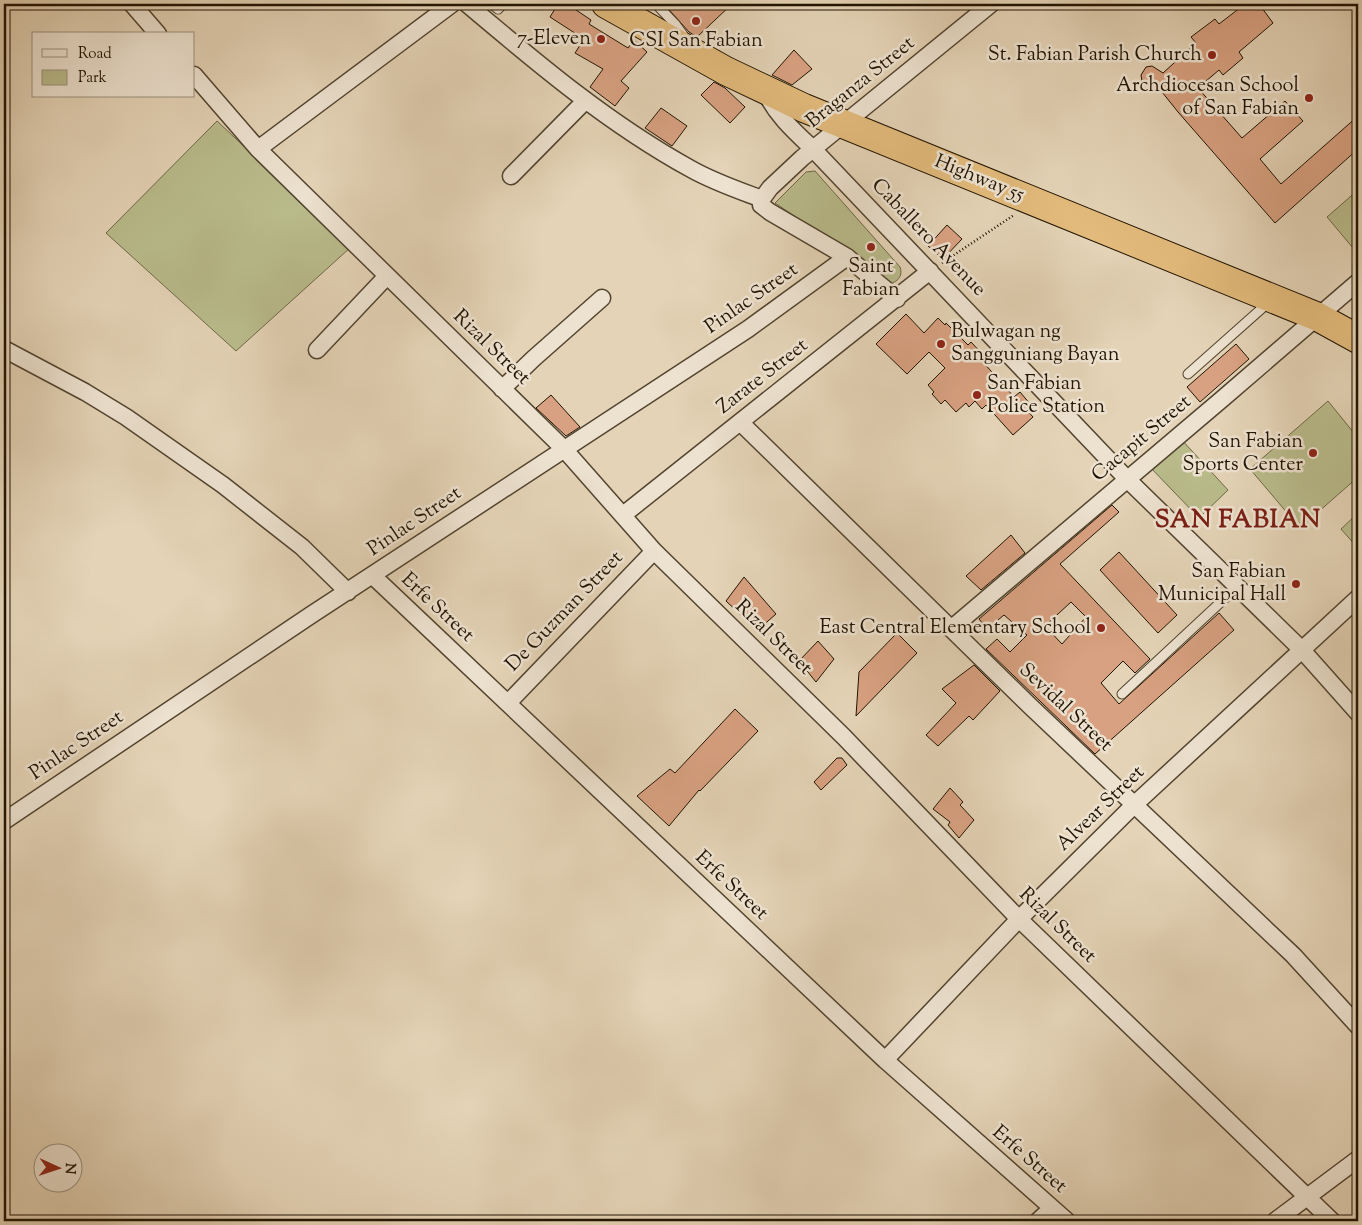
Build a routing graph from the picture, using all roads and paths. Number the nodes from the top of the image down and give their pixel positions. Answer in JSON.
{"nodes":[{"id":1,"x":132,"y":4,"type":"edge"},
{"id":2,"x":452,"y":4,"type":"edge"},
{"id":3,"x":467,"y":4,"type":"edge"},
{"id":4,"x":492,"y":4,"type":"edge"},
{"id":5,"x":503,"y":4,"type":"edge"},
{"id":6,"x":606,"y":4,"type":"edge"},
{"id":7,"x":656,"y":4,"type":"edge"},
{"id":8,"x":991,"y":4,"type":"edge"},
{"id":9,"x":973,"y":10,"type":"edge"},
{"id":10,"x":156,"y":32,"type":"edge"},
{"id":11,"x":681,"y":47,"type":"junction"},
{"id":12,"x":195,"y":76,"type":"edge"},
{"id":13,"x":765,"y":90,"type":"junction"},
{"id":14,"x":585,"y":101,"type":"junction"},
{"id":15,"x":844,"y":124,"type":"junction"},
{"id":16,"x":258,"y":149,"type":"junction"},
{"id":17,"x":813,"y":149,"type":"junction"},
{"id":18,"x":511,"y":176,"type":"dead end"},
{"id":19,"x":762,"y":199,"type":"junction"},
{"id":20,"x":1034,"y":202,"type":"junction"},
{"id":21,"x":847,"y":257,"type":"junction"},
{"id":22,"x":930,"y":271,"type":"junction"},
{"id":23,"x":388,"y":276,"type":"junction"},
{"id":24,"x":1358,"y":282,"type":"edge"},
{"id":25,"x":602,"y":298,"type":"dead end"},
{"id":26,"x":1273,"y":298,"type":"junction"},
{"id":27,"x":897,"y":299,"type":"junction"},
{"id":28,"x":1318,"y":317,"type":"junction"},
{"id":29,"x":1358,"y":339,"type":"edge"},
{"id":30,"x":4,"y":349,"type":"edge"},
{"id":31,"x":317,"y":350,"type":"dead end"},
{"id":32,"x":1188,"y":374,"type":"dead end"},
{"id":33,"x":502,"y":389,"type":"junction"},
{"id":34,"x":740,"y":422,"type":"junction"},
{"id":35,"x":564,"y":449,"type":"junction"},
{"id":36,"x":1127,"y":479,"type":"junction"},
{"id":37,"x":623,"y":515,"type":"junction"},
{"id":38,"x":654,"y":551,"type":"junction"},
{"id":39,"x":373,"y":576,"type":"junction"},
{"id":40,"x":1237,"y":587,"type":"junction"},
{"id":41,"x":348,"y":592,"type":"junction"},
{"id":42,"x":1358,"y":598,"type":"edge"},
{"id":43,"x":952,"y":628,"type":"junction"},
{"id":44,"x":1302,"y":650,"type":"junction"},
{"id":45,"x":1122,"y":694,"type":"dead end"},
{"id":46,"x":508,"y":703,"type":"junction"},
{"id":47,"x":1358,"y":713,"type":"edge"},
{"id":48,"x":1135,"y":804,"type":"junction"},
{"id":49,"x":4,"y":821,"type":"edge"},
{"id":50,"x":1019,"y":919,"type":"junction"},
{"id":51,"x":1358,"y":1026,"type":"edge"},
{"id":52,"x":885,"y":1060,"type":"junction"},
{"id":53,"x":1358,"y":1160,"type":"edge"},
{"id":54,"x":1308,"y":1196,"type":"junction"},
{"id":55,"x":1052,"y":1208,"type":"junction"},
{"id":56,"x":1038,"y":1221,"type":"edge"},
{"id":57,"x":1067,"y":1221,"type":"edge"},
{"id":58,"x":1275,"y":1221,"type":"edge"},
{"id":59,"x":1332,"y":1221,"type":"edge"}],
"edges":[{"from":1,"to":10,"type":"street"},
{"from":2,"to":16,"type":"street"},
{"from":3,"to":14,"type":"street"},
{"from":4,"to":5,"type":"lane"},
{"from":6,"to":11,"type":"highway","name":"Highway 55"},
{"from":7,"to":11,"type":"lane"},
{"from":8,"to":9,"type":"street","name":"Braganza Street"},
{"from":9,"to":15,"type":"street","name":"Braganza Street"},
{"from":11,"to":13,"type":"highway","name":"Highway 55"},
{"from":12,"to":16,"type":"street","name":"Rizal Street"},
{"from":13,"to":15,"type":"highway","name":"Highway 55"},
{"from":13,"to":17,"type":"street","name":"Caballero Avenue"},
{"from":14,"to":18,"type":"street"},
{"from":14,"to":19,"type":"street"},
{"from":15,"to":17,"type":"street","name":"Braganza Street"},
{"from":15,"to":20,"type":"highway","name":"Highway 55"},
{"from":16,"to":23,"type":"street","name":"Rizal Street"},
{"from":17,"to":19,"type":"street","name":"Braganza Street"},
{"from":17,"to":22,"type":"street","name":"Caballero Avenue"},
{"from":19,"to":21,"type":"street"},
{"from":20,"to":22,"type":"path"},
{"from":20,"to":26,"type":"highway","name":"Highway 55"},
{"from":21,"to":27,"type":"street"},
{"from":21,"to":35,"type":"street","name":"Pinlac Street"},
{"from":22,"to":27,"type":"street","name":"Zarate Street"},
{"from":22,"to":36,"type":"street","name":"Caballero Avenue"},
{"from":23,"to":31,"type":"street"},
{"from":23,"to":33,"type":"street","name":"Rizal Street"},
{"from":24,"to":28,"type":"street","name":"Cacapit Street"},
{"from":25,"to":33,"type":"street"},
{"from":26,"to":28,"type":"highway","name":"Highway 55"},
{"from":26,"to":32,"type":"lane"},
{"from":27,"to":34,"type":"street","name":"Zarate Street"},
{"from":28,"to":29,"type":"highway","name":"Highway 55"},
{"from":28,"to":36,"type":"street","name":"Cacapit Street"},
{"from":30,"to":41,"type":"street"},
{"from":33,"to":35,"type":"street","name":"Rizal Street"},
{"from":34,"to":37,"type":"street","name":"Zarate Street"},
{"from":34,"to":43,"type":"street","name":"Sevidal Street"},
{"from":35,"to":37,"type":"street","name":"Rizal Street"},
{"from":35,"to":39,"type":"street","name":"Pinlac Street"},
{"from":36,"to":40,"type":"street","name":"Caballero Avenue"},
{"from":36,"to":43,"type":"street","name":"Cacapit Street"},
{"from":37,"to":38,"type":"street","name":"Rizal Street"},
{"from":38,"to":46,"type":"street","name":"De Guzman Street"},
{"from":38,"to":50,"type":"street","name":"Rizal Street"},
{"from":39,"to":41,"type":"street","name":"Pinlac Street"},
{"from":39,"to":46,"type":"street","name":"Erfe Street"},
{"from":40,"to":44,"type":"street","name":"Caballero Avenue"},
{"from":40,"to":45,"type":"lane"},
{"from":41,"to":49,"type":"street","name":"Pinlac Street"},
{"from":42,"to":44,"type":"street","name":"Alvear Street"},
{"from":43,"to":48,"type":"street","name":"Sevidal Street"},
{"from":44,"to":47,"type":"street","name":"Caballero Avenue"},
{"from":44,"to":48,"type":"street","name":"Alvear Street"},
{"from":46,"to":52,"type":"street","name":"Erfe Street"},
{"from":48,"to":50,"type":"street","name":"Alvear Street"},
{"from":48,"to":51,"type":"street","name":"Sevidal Street"},
{"from":50,"to":52,"type":"street","name":"Alvear Street"},
{"from":50,"to":54,"type":"street","name":"Rizal Street"},
{"from":52,"to":55,"type":"street","name":"Erfe Street"},
{"from":53,"to":54,"type":"street"},
{"from":54,"to":58,"type":"street"},
{"from":54,"to":59,"type":"street","name":"Rizal Street"},
{"from":55,"to":56,"type":"street"},
{"from":55,"to":57,"type":"street","name":"Erfe Street"}]}
